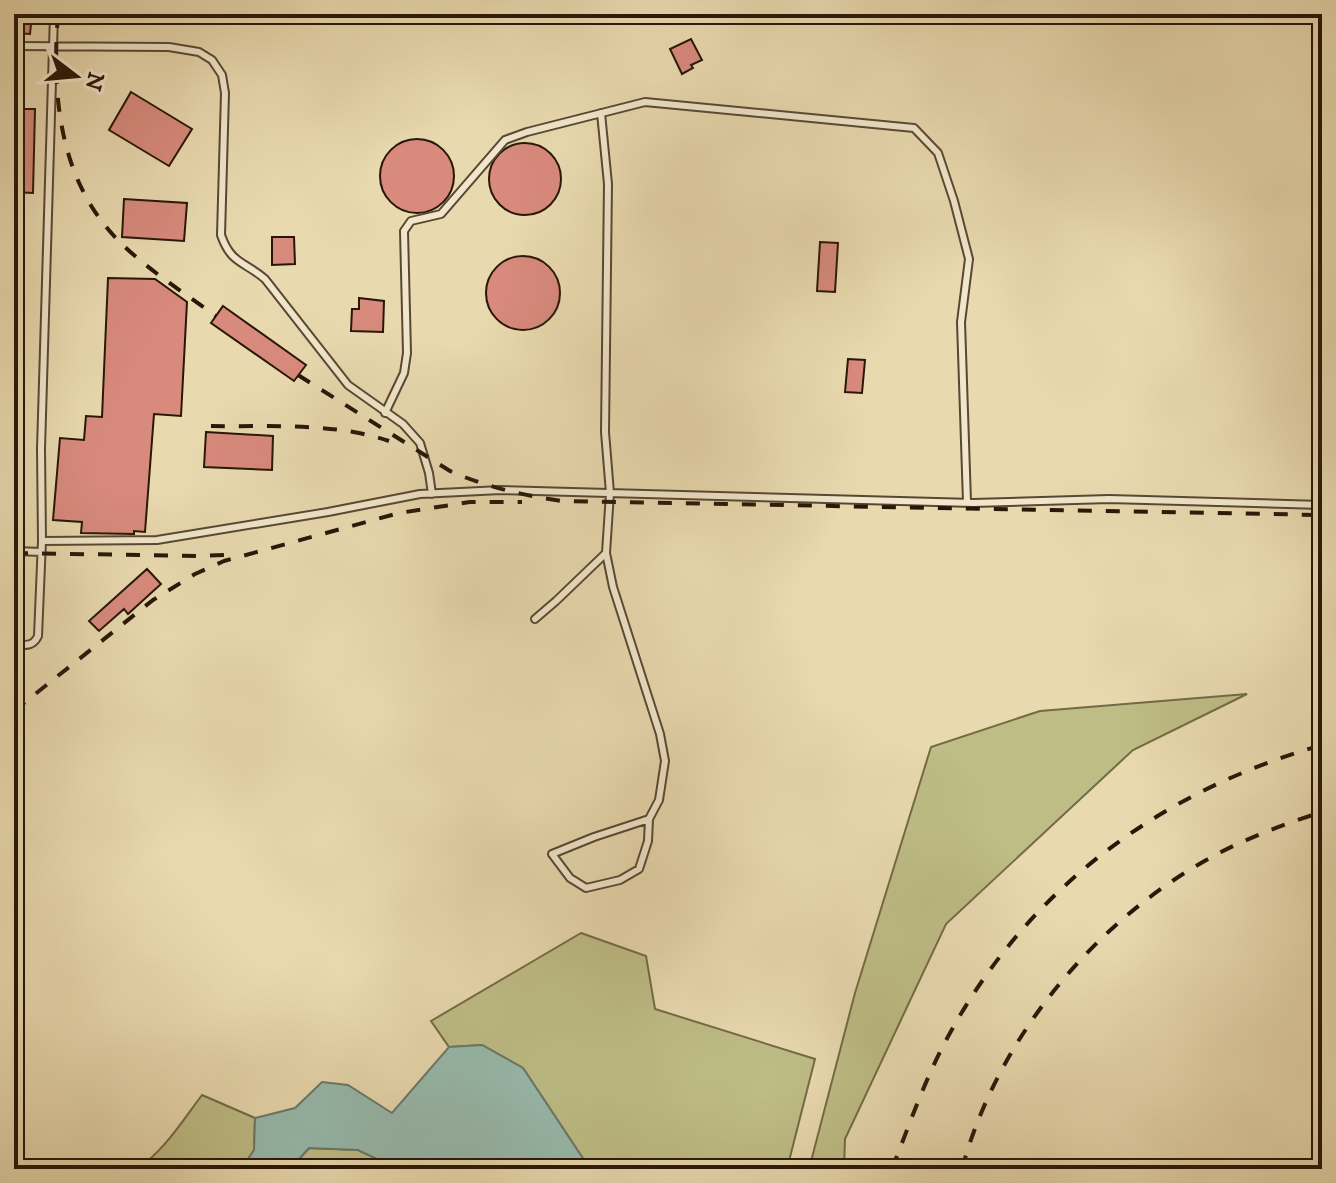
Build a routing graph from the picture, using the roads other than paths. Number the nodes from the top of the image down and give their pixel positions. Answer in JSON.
{"nodes":[{"id":1,"x":54,"y":14,"type":"edge"},
{"id":2,"x":14,"y":46,"type":"edge"},
{"id":3,"x":52,"y":48,"type":"junction"},
{"id":4,"x":601,"y":113,"type":"junction"},
{"id":5,"x":385,"y":413,"type":"junction"},
{"id":6,"x":610,"y":493,"type":"junction"},
{"id":7,"x":432,"y":494,"type":"junction"},
{"id":8,"x":967,"y":502,"type":"junction"},
{"id":9,"x":1322,"y":505,"type":"edge"},
{"id":10,"x":42,"y":541,"type":"junction"},
{"id":11,"x":14,"y":551,"type":"edge"},
{"id":12,"x":42,"y":552,"type":"junction"},
{"id":13,"x":606,"y":553,"type":"junction"},
{"id":14,"x":535,"y":619,"type":"dead end"},
{"id":15,"x":14,"y":645,"type":"edge"},
{"id":16,"x":649,"y":819,"type":"junction"}],
"edges":[{"from":1,"to":3,"type":"lane"},
{"from":2,"to":3,"type":"lane"},
{"from":3,"to":5,"type":"lane"},
{"from":3,"to":10,"type":"lane"},
{"from":4,"to":5,"type":"lane"},
{"from":4,"to":6,"type":"lane"},
{"from":4,"to":8,"type":"lane"},
{"from":5,"to":7,"type":"lane"},
{"from":6,"to":7,"type":"lane"},
{"from":6,"to":8,"type":"lane"},
{"from":6,"to":13,"type":"lane"},
{"from":7,"to":10,"type":"lane"},
{"from":8,"to":9,"type":"lane"},
{"from":10,"to":12,"type":"lane"},
{"from":11,"to":12,"type":"lane"},
{"from":12,"to":15,"type":"lane"},
{"from":13,"to":14,"type":"lane"},
{"from":13,"to":16,"type":"lane"},
{"from":16,"to":16,"type":"lane"}]}
